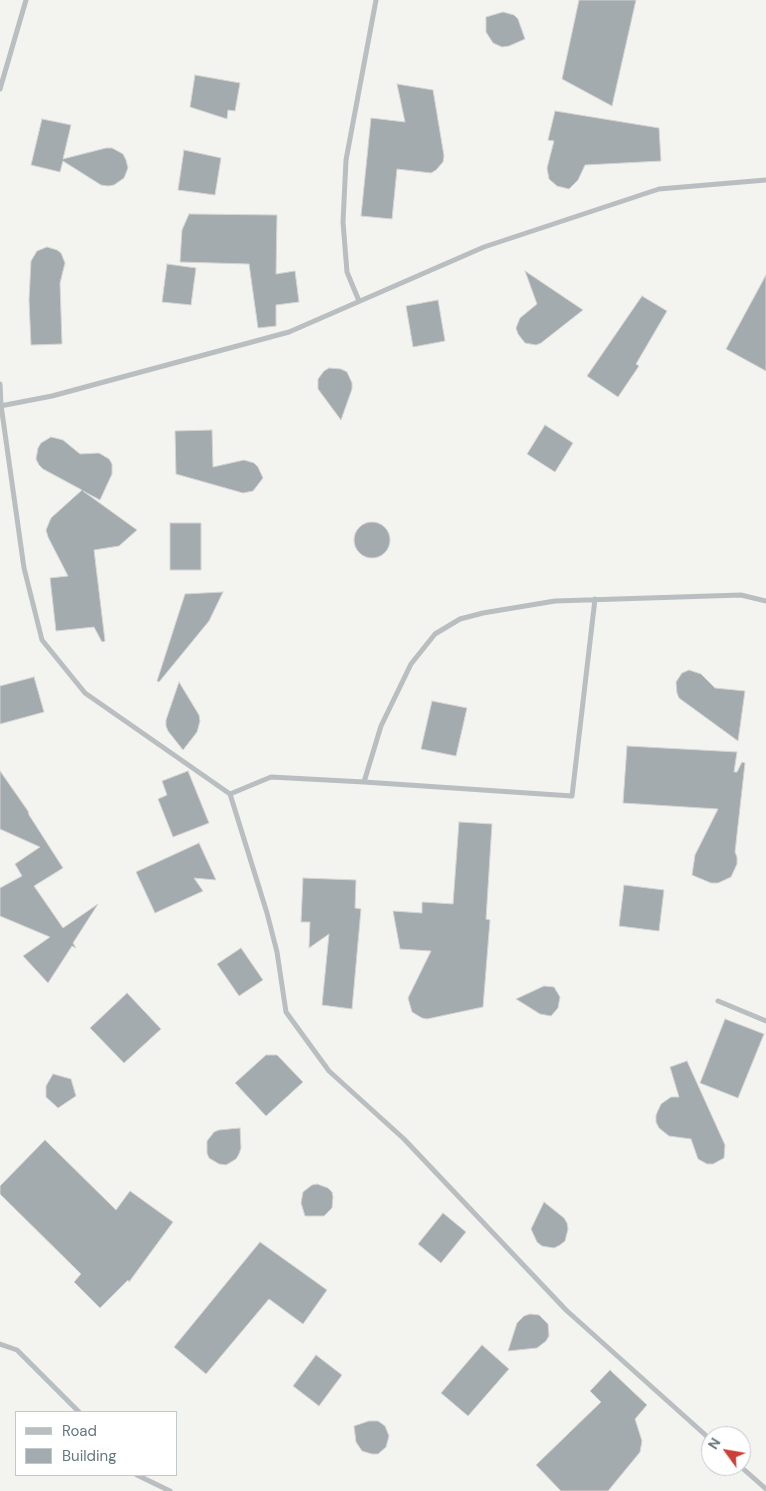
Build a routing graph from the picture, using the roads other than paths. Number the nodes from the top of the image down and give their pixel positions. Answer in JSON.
{"nodes":[{"id":1,"x":26,"y":0,"type":"edge"},
{"id":2,"x":376,"y":0,"type":"edge"},
{"id":3,"x":0,"y":89,"type":"edge"},
{"id":4,"x":766,"y":180,"type":"edge"},
{"id":5,"x":359,"y":301,"type":"junction"},
{"id":6,"x":0,"y":384,"type":"edge"},
{"id":7,"x":1,"y":406,"type":"edge"},
{"id":8,"x":595,"y":599,"type":"junction"},
{"id":9,"x":766,"y":601,"type":"edge"},
{"id":10,"x":364,"y":782,"type":"junction"},
{"id":11,"x":230,"y":794,"type":"junction"},
{"id":12,"x":718,"y":1000,"type":"dead end"},
{"id":13,"x":766,"y":1021,"type":"edge"},
{"id":14,"x":0,"y":1344,"type":"edge"},
{"id":15,"x":78,"y":1411,"type":"edge"},
{"id":16,"x":701,"y":1431,"type":"edge"},
{"id":17,"x":139,"y":1476,"type":"edge"},
{"id":18,"x":751,"y":1476,"type":"edge"},
{"id":19,"x":766,"y":1489,"type":"edge"},
{"id":20,"x":170,"y":1491,"type":"edge"}],
"edges":[{"from":1,"to":3,"type":"street"},
{"from":2,"to":5,"type":"street"},
{"from":4,"to":5,"type":"street"},
{"from":5,"to":7,"type":"street"},
{"from":6,"to":7,"type":"street"},
{"from":7,"to":11,"type":"street"},
{"from":8,"to":9,"type":"street"},
{"from":8,"to":10,"type":"street"},
{"from":8,"to":10,"type":"street"},
{"from":10,"to":11,"type":"street"},
{"from":11,"to":16,"type":"street"},
{"from":12,"to":13,"type":"street"},
{"from":14,"to":15,"type":"street"},
{"from":17,"to":20,"type":"street"},
{"from":18,"to":19,"type":"street"}]}
